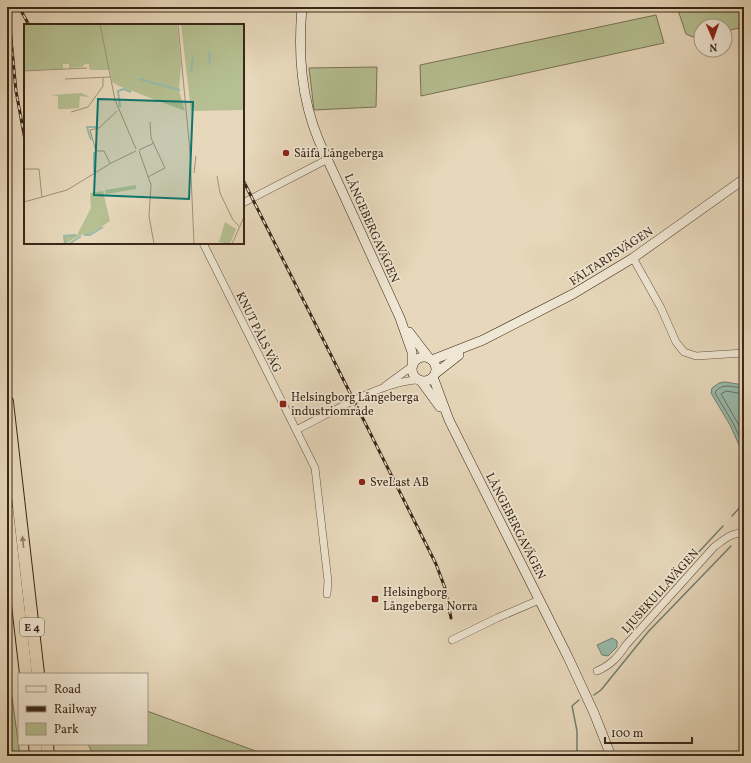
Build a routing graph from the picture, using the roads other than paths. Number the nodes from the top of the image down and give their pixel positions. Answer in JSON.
{"nodes":[{"id":1,"x":302,"y":7,"type":"edge"},
{"id":2,"x":328,"y":160,"type":"junction"},
{"id":3,"x":744,"y":179,"type":"edge"},
{"id":4,"x":244,"y":202,"type":"edge"},
{"id":5,"x":203,"y":244,"type":"edge"},
{"id":6,"x":633,"y":258,"type":"junction"},
{"id":7,"x":400,"y":318,"type":"junction"},
{"id":8,"x":482,"y":340,"type":"junction"},
{"id":9,"x":744,"y":353,"type":"edge"},
{"id":10,"x":430,"y":359,"type":"junction"},
{"id":11,"x":412,"y":366,"type":"junction"},
{"id":12,"x":434,"y":375,"type":"junction"},
{"id":13,"x":419,"y":381,"type":"junction"},
{"id":14,"x":378,"y":390,"type":"junction"},
{"id":15,"x":7,"y":402,"type":"edge"},
{"id":16,"x":449,"y":420,"type":"junction"},
{"id":17,"x":296,"y":430,"type":"junction"},
{"id":18,"x":7,"y":510,"type":"edge"},
{"id":19,"x":744,"y":533,"type":"edge"},
{"id":20,"x":7,"y":575,"type":"edge"},
{"id":21,"x":27,"y":581,"type":"junction"},
{"id":22,"x":327,"y":594,"type":"dead end"},
{"id":23,"x":540,"y":600,"type":"junction"},
{"id":24,"x":452,"y":640,"type":"dead end"},
{"id":25,"x":23,"y":649,"type":"junction"},
{"id":26,"x":598,"y":671,"type":"dead end"},
{"id":27,"x":26,"y":673,"type":"edge"},
{"id":28,"x":38,"y":673,"type":"edge"},
{"id":29,"x":46,"y":673,"type":"edge"},
{"id":30,"x":35,"y":745,"type":"edge"},
{"id":31,"x":46,"y":745,"type":"edge"},
{"id":32,"x":36,"y":756,"type":"edge"},
{"id":33,"x":48,"y":756,"type":"edge"},
{"id":34,"x":611,"y":756,"type":"edge"}],
"edges":[{"from":1,"to":2,"type":"street","name":"LÅNGEBERGAVÄGEN"},
{"from":2,"to":4,"type":"street"},
{"from":2,"to":7,"type":"street","name":"LÅNGEBERGAVÄGEN"},
{"from":3,"to":6,"type":"street","name":"FÄLTARPSVÄGEN"},
{"from":5,"to":17,"type":"street","name":"KNUT PÅLS VÄG"},
{"from":6,"to":8,"type":"street","name":"FÄLTARPSVÄGEN"},
{"from":6,"to":9,"type":"street"},
{"from":7,"to":10,"type":"street","name":"LÅNGEBERGAVÄGEN"},
{"from":7,"to":11,"type":"street","name":"LÅNGEBERGAVÄGEN"},
{"from":8,"to":10,"type":"street","name":"FÄLTARPSVÄGEN"},
{"from":8,"to":12,"type":"street","name":"FÄLTARPSVÄGEN"},
{"from":10,"to":11,"type":"street"},
{"from":10,"to":12,"type":"street"},
{"from":11,"to":13,"type":"street"},
{"from":11,"to":14,"type":"street"},
{"from":12,"to":13,"type":"street"},
{"from":12,"to":16,"type":"street","name":"LÅNGEBERGAVÄGEN"},
{"from":13,"to":14,"type":"street"},
{"from":13,"to":16,"type":"street","name":"LÅNGEBERGAVÄGEN"},
{"from":14,"to":17,"type":"street"},
{"from":21,"to":15,"type":"highway","number":"E 4","one_way":true},
{"from":16,"to":23,"type":"street","name":"LÅNGEBERGAVÄGEN"},
{"from":17,"to":22,"type":"street","name":"KNUT PÅLS VÄG"},
{"from":18,"to":25,"type":"highway","number":"E 4"},
{"from":19,"to":26,"type":"street","name":"LJUSEKULLAVÄGEN"},
{"from":20,"to":25,"type":"highway"},
{"from":21,"to":28,"type":"highway","number":"E 4"},
{"from":21,"to":29,"type":"highway"},
{"from":23,"to":24,"type":"street"},
{"from":23,"to":34,"type":"street","name":"LÅNGEBERGAVÄGEN"},
{"from":25,"to":27,"type":"highway","number":"E 4"},
{"from":30,"to":32,"type":"highway"},
{"from":31,"to":33,"type":"highway"}]}
